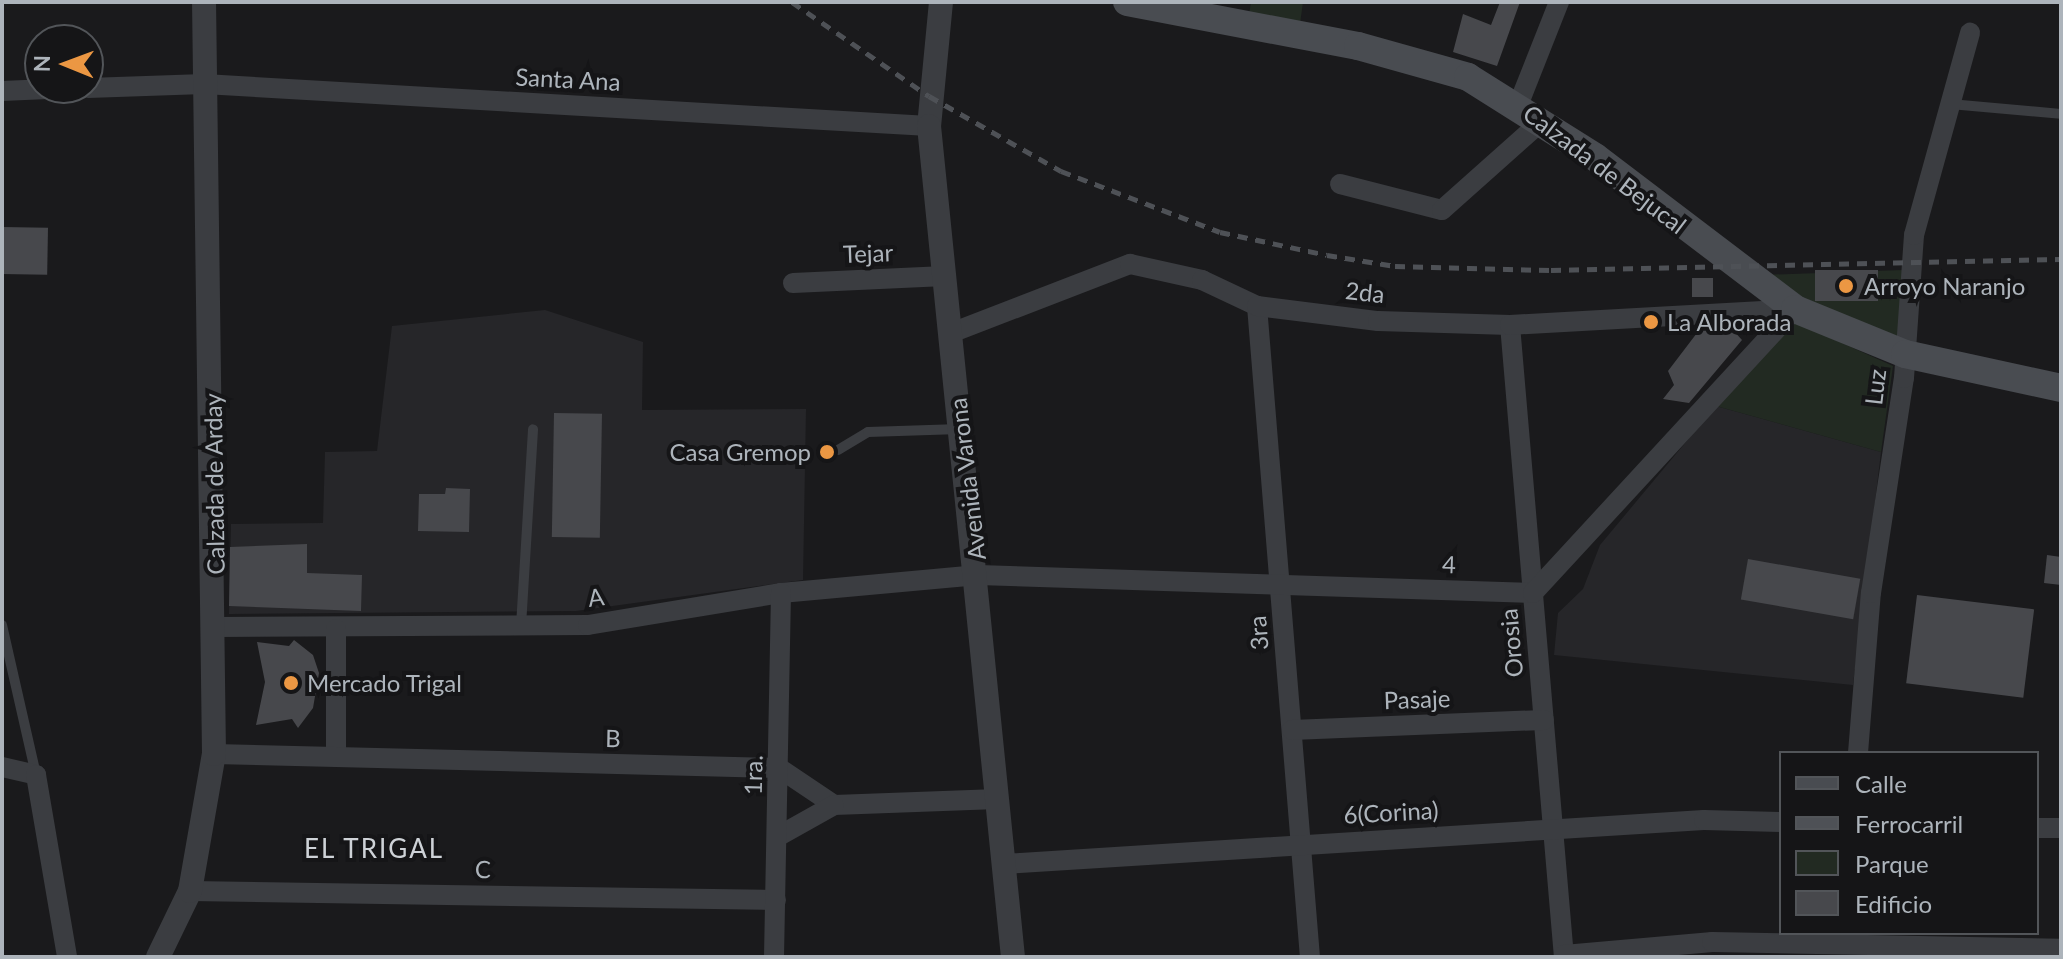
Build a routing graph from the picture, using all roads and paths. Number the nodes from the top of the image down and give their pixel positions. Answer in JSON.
{"nodes":[{"id":1,"x":204,"y":2,"type":"edge"},
{"id":2,"x":941,"y":2,"type":"edge"},
{"id":3,"x":1127,"y":2,"type":"edge"},
{"id":4,"x":1559,"y":2,"type":"edge"},
{"id":5,"x":1970,"y":33,"type":"dead end"},
{"id":6,"x":204,"y":84,"type":"junction"},
{"id":7,"x":104,"y":87,"type":"edge"},
{"id":8,"x":24,"y":90,"type":"edge"},
{"id":9,"x":2,"y":91,"type":"edge"},
{"id":10,"x":1519,"y":103,"type":"junction"},
{"id":11,"x":1950,"y":104,"type":"junction"},
{"id":12,"x":2061,"y":114,"type":"edge"},
{"id":13,"x":1543,"y":120,"type":"junction"},
{"id":14,"x":929,"y":126,"type":"junction"},
{"id":15,"x":1340,"y":184,"type":"dead end"},
{"id":16,"x":945,"y":276,"type":"junction"},
{"id":17,"x":793,"y":283,"type":"dead end"},
{"id":18,"x":1257,"y":306,"type":"junction"},
{"id":19,"x":1795,"y":309,"type":"junction"},
{"id":20,"x":1510,"y":325,"type":"junction"},
{"id":21,"x":951,"y":333,"type":"junction"},
{"id":22,"x":1905,"y":354,"type":"junction"},
{"id":23,"x":2061,"y":388,"type":"edge"},
{"id":24,"x":533,"y":429,"type":"dead end"},
{"id":25,"x":960,"y":429,"type":"junction"},
{"id":26,"x":838,"y":450,"type":"dead end"},
{"id":27,"x":978,"y":575,"type":"junction"},
{"id":28,"x":1281,"y":585,"type":"junction"},
{"id":29,"x":781,"y":593,"type":"junction"},
{"id":30,"x":1533,"y":593,"type":"junction"},
{"id":31,"x":2,"y":625,"type":"edge"},
{"id":32,"x":521,"y":626,"type":"junction"},
{"id":33,"x":217,"y":627,"type":"junction"},
{"id":34,"x":336,"y":629,"type":"junction"},
{"id":35,"x":1544,"y":720,"type":"junction"},
{"id":36,"x":1292,"y":730,"type":"junction"},
{"id":37,"x":1858,"y":751,"type":"edge"},
{"id":38,"x":214,"y":754,"type":"junction"},
{"id":39,"x":336,"y":757,"type":"junction"},
{"id":40,"x":2,"y":767,"type":"edge"},
{"id":41,"x":779,"y":768,"type":"junction"},
{"id":42,"x":36,"y":775,"type":"junction"},
{"id":43,"x":998,"y":799,"type":"junction"},
{"id":44,"x":834,"y":805,"type":"junction"},
{"id":45,"x":1779,"y":822,"type":"edge"},
{"id":46,"x":2039,"y":828,"type":"edge"},
{"id":47,"x":2061,"y":828,"type":"edge"},
{"id":48,"x":1553,"y":830,"type":"junction"},
{"id":49,"x":777,"y":837,"type":"junction"},
{"id":50,"x":1300,"y":842,"type":"junction"},
{"id":51,"x":1004,"y":864,"type":"junction"},
{"id":52,"x":190,"y":891,"type":"junction"},
{"id":53,"x":776,"y":900,"type":"junction"},
{"id":54,"x":1849,"y":945,"type":"edge"},
{"id":55,"x":2061,"y":949,"type":"edge"},
{"id":56,"x":1564,"y":956,"type":"edge"},
{"id":57,"x":67,"y":957,"type":"edge"},
{"id":58,"x":158,"y":957,"type":"edge"},
{"id":59,"x":774,"y":957,"type":"edge"},
{"id":60,"x":1013,"y":957,"type":"edge"},
{"id":61,"x":1310,"y":957,"type":"edge"}],
"edges":[{"from":1,"to":6,"type":"street","name":"Calzada de Arday"},
{"from":2,"to":14,"type":"street","name":"Avenida Varona"},
{"from":3,"to":10,"type":"main road","name":"Calzada de Bejucal"},
{"from":4,"to":10,"type":"street"},
{"from":5,"to":11,"type":"street","name":"Luz"},
{"from":6,"to":7,"type":"street","name":"Santa Ana"},
{"from":6,"to":14,"type":"street","name":"Santa Ana"},
{"from":6,"to":33,"type":"street","name":"Calzada de Arday"},
{"from":8,"to":9,"type":"street"},
{"from":10,"to":13,"type":"main road","name":"Calzada de Bejucal"},
{"from":11,"to":12,"type":"lane"},
{"from":11,"to":22,"type":"street","name":"Luz"},
{"from":13,"to":15,"type":"street"},
{"from":13,"to":19,"type":"main road","name":"Calzada de Bejucal"},
{"from":14,"to":16,"type":"street","name":"Avenida Varona"},
{"from":16,"to":17,"type":"street","name":"Tejar"},
{"from":16,"to":21,"type":"street","name":"Avenida Varona"},
{"from":18,"to":20,"type":"street","name":"2da"},
{"from":18,"to":21,"type":"street","name":"2da"},
{"from":18,"to":28,"type":"street","name":"3ra"},
{"from":19,"to":20,"type":"street","name":"2da"},
{"from":19,"to":22,"type":"main road","name":"Calzada de Bejucal"},
{"from":19,"to":30,"type":"street"},
{"from":20,"to":30,"type":"street","name":"Orosia"},
{"from":21,"to":25,"type":"street","name":"Avenida Varona"},
{"from":22,"to":23,"type":"main road","name":"Calzada de Bejucal"},
{"from":22,"to":37,"type":"street","name":"Luz"},
{"from":24,"to":32,"type":"lane"},
{"from":25,"to":26,"type":"lane"},
{"from":25,"to":27,"type":"street","name":"Avenida Varona"},
{"from":27,"to":28,"type":"street","name":"4"},
{"from":27,"to":29,"type":"street","name":"A"},
{"from":27,"to":43,"type":"street","name":"Avenida Varona"},
{"from":28,"to":30,"type":"street","name":"4"},
{"from":28,"to":36,"type":"street","name":"3ra"},
{"from":29,"to":32,"type":"street","name":"A"},
{"from":29,"to":41,"type":"street","name":"1ra."},
{"from":30,"to":35,"type":"street","name":"Orosia"},
{"from":31,"to":42,"type":"lane"},
{"from":32,"to":34,"type":"street","name":"A"},
{"from":33,"to":34,"type":"street","name":"A"},
{"from":33,"to":38,"type":"street","name":"Calzada de Arday"},
{"from":34,"to":39,"type":"street"},
{"from":35,"to":36,"type":"street","name":"Pasaje"},
{"from":35,"to":48,"type":"street","name":"Orosia"},
{"from":36,"to":50,"type":"street","name":"3ra"},
{"from":38,"to":39,"type":"street","name":"B"},
{"from":38,"to":52,"type":"street","name":"Calzada de Arday"},
{"from":39,"to":41,"type":"street","name":"B"},
{"from":40,"to":42,"type":"street"},
{"from":41,"to":44,"type":"street"},
{"from":41,"to":49,"type":"street","name":"1ra."},
{"from":42,"to":57,"type":"street"},
{"from":43,"to":44,"type":"street"},
{"from":43,"to":51,"type":"street","name":"Avenida Varona"},
{"from":44,"to":49,"type":"street"},
{"from":45,"to":48,"type":"street","name":"6(Corina)"},
{"from":46,"to":47,"type":"street"},
{"from":48,"to":50,"type":"street","name":"6(Corina)"},
{"from":48,"to":56,"type":"street","name":"Orosia"},
{"from":49,"to":53,"type":"street","name":"1ra."},
{"from":50,"to":51,"type":"street","name":"6(Corina)"},
{"from":50,"to":61,"type":"street","name":"3ra"},
{"from":51,"to":60,"type":"street","name":"Avenida Varona"},
{"from":52,"to":53,"type":"street","name":"C"},
{"from":52,"to":58,"type":"street","name":"Calzada de Arday"},
{"from":53,"to":59,"type":"street","name":"1ra."},
{"from":54,"to":55,"type":"street"},
{"from":54,"to":56,"type":"street"}]}
